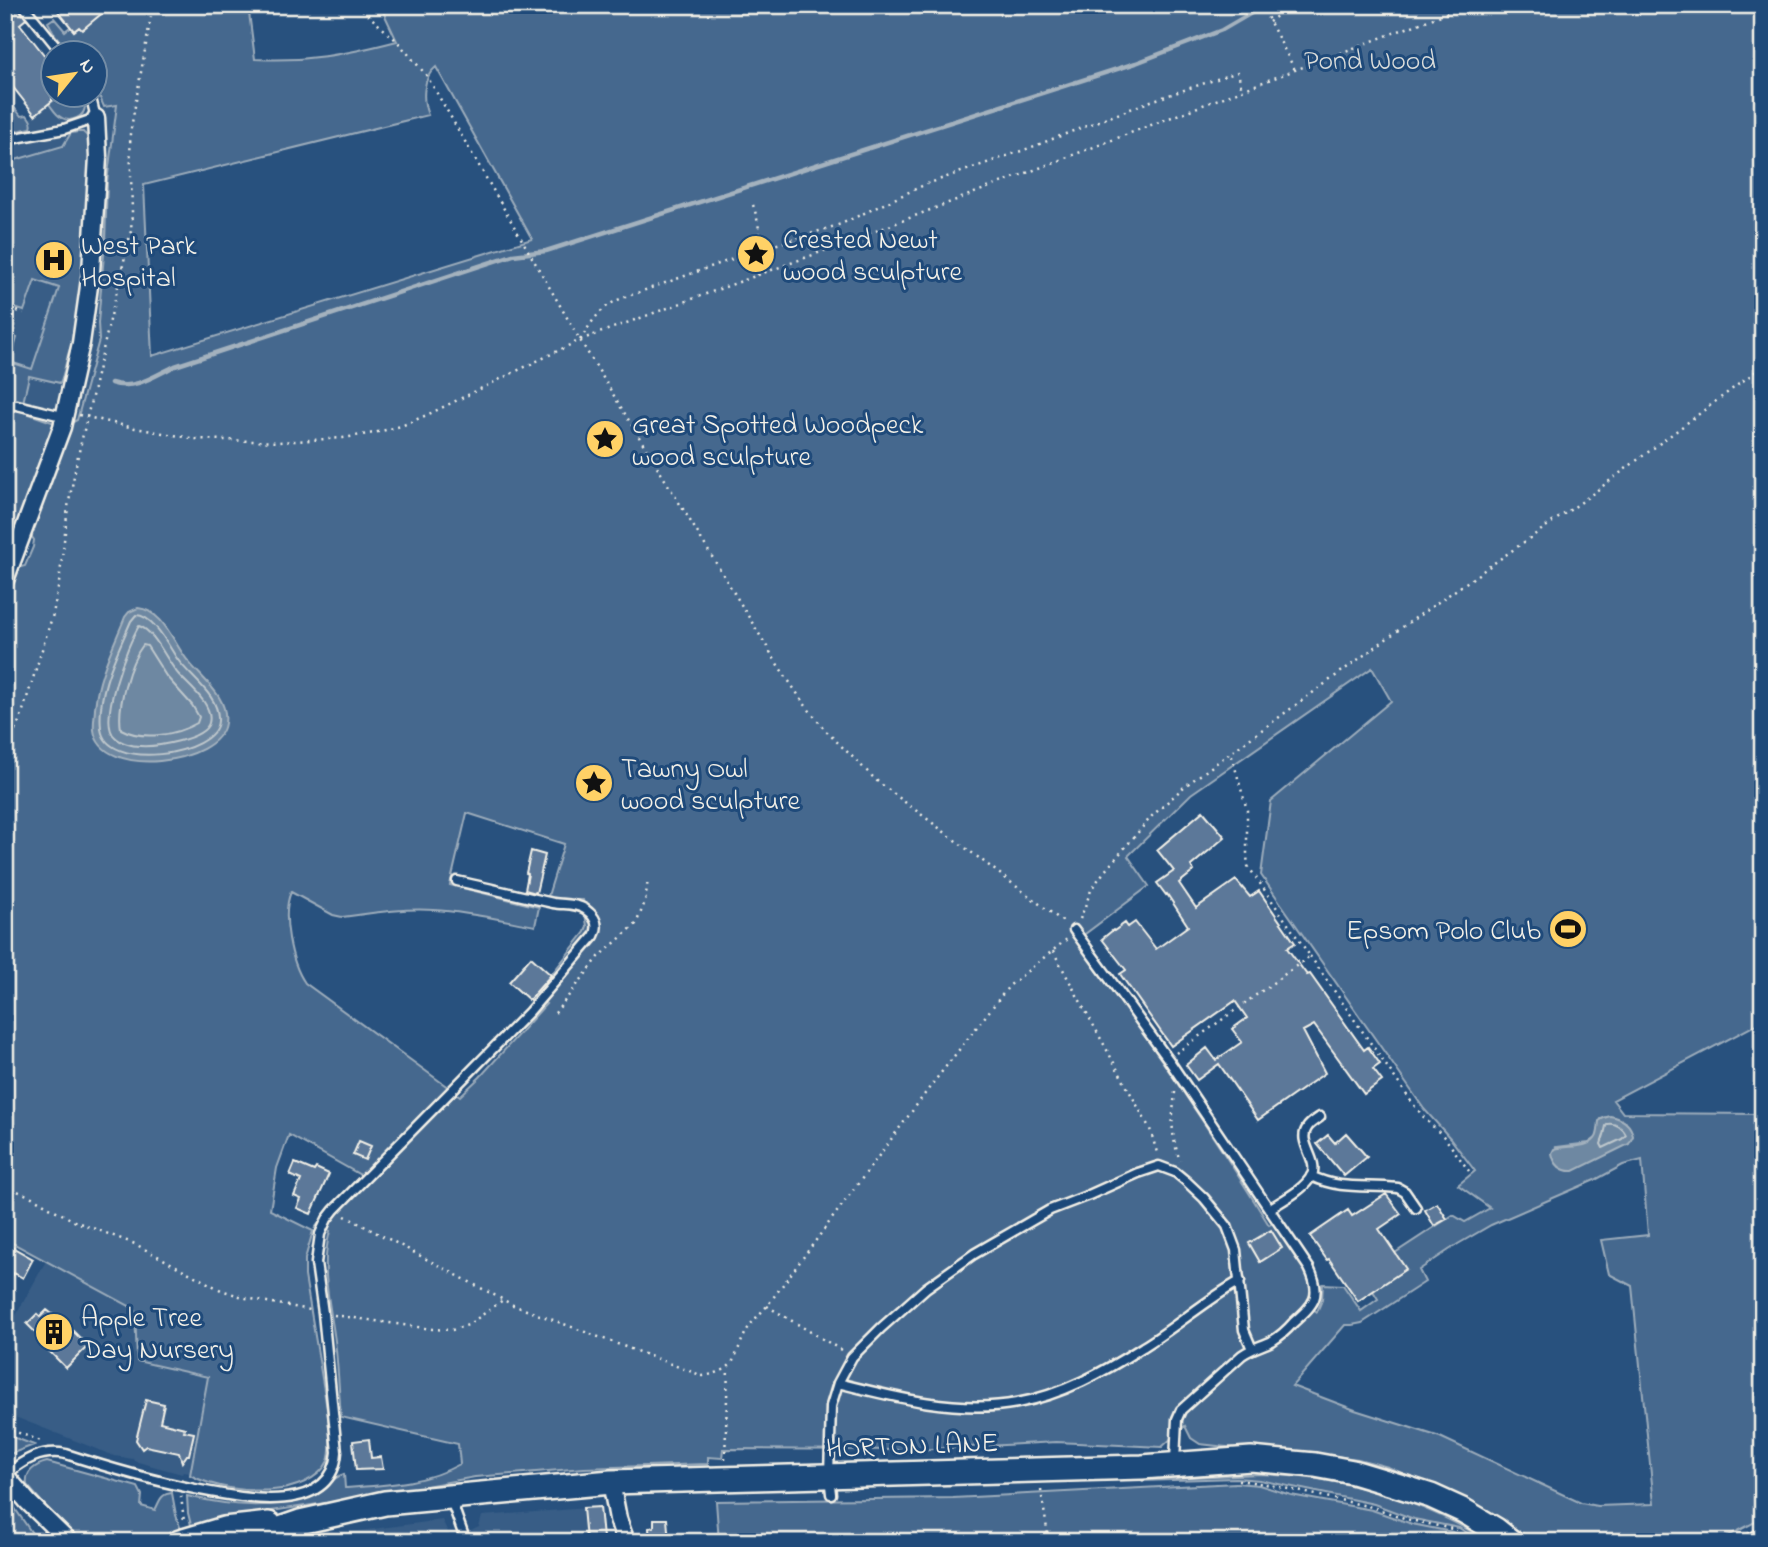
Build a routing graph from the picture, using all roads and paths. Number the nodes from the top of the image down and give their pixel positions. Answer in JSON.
{"nodes":[{"id":1,"x":23,"y":5,"type":"edge"},
{"id":2,"x":153,"y":5,"type":"edge"},
{"id":3,"x":357,"y":5,"type":"edge"},
{"id":4,"x":1261,"y":5,"type":"edge"},
{"id":5,"x":1291,"y":5,"type":"edge"},
{"id":6,"x":1468,"y":5,"type":"edge"},
{"id":7,"x":1269,"y":22,"type":"junction"},
{"id":8,"x":50,"y":38,"type":"edge"},
{"id":9,"x":1295,"y":70,"type":"junction"},
{"id":10,"x":1241,"y":90,"type":"junction"},
{"id":11,"x":94,"y":108,"type":"edge"},
{"id":12,"x":96,"y":118,"type":"junction"},
{"id":13,"x":5,"y":140,"type":"edge"},
{"id":14,"x":753,"y":205,"type":"dead end"},
{"id":15,"x":791,"y":240,"type":"junction"},
{"id":16,"x":761,"y":249,"type":"junction"},
{"id":17,"x":821,"y":252,"type":"junction"},
{"id":18,"x":757,"y":275,"type":"junction"},
{"id":19,"x":5,"y":289,"type":"edge"},
{"id":20,"x":8,"y":308,"type":"edge"},
{"id":21,"x":24,"y":313,"type":"dead end"},
{"id":22,"x":580,"y":340,"type":"junction"},
{"id":23,"x":1763,"y":366,"type":"edge"},
{"id":24,"x":5,"y":404,"type":"edge"},
{"id":25,"x":86,"y":416,"type":"junction"},
{"id":26,"x":66,"y":417,"type":"junction"},
{"id":27,"x":5,"y":580,"type":"edge"},
{"id":28,"x":1231,"y":753,"type":"junction"},
{"id":29,"x":5,"y":756,"type":"edge"},
{"id":30,"x":648,"y":879,"type":"dead end"},
{"id":31,"x":457,"y":881,"type":"dead end"},
{"id":32,"x":1074,"y":930,"type":"junction"},
{"id":33,"x":1053,"y":951,"type":"junction"},
{"id":34,"x":1310,"y":956,"type":"junction"},
{"id":35,"x":555,"y":1013,"type":"dead end"},
{"id":36,"x":1168,"y":1059,"type":"junction"},
{"id":37,"x":1182,"y":1081,"type":"junction"},
{"id":38,"x":1320,"y":1117,"type":"dead end"},
{"id":39,"x":1159,"y":1166,"type":"junction"},
{"id":40,"x":1469,"y":1171,"type":"dead end"},
{"id":41,"x":1311,"y":1176,"type":"junction"},
{"id":42,"x":1186,"y":1181,"type":"junction"},
{"id":43,"x":5,"y":1186,"type":"edge"},
{"id":44,"x":1416,"y":1208,"type":"dead end"},
{"id":45,"x":1269,"y":1209,"type":"junction"},
{"id":46,"x":334,"y":1210,"type":"junction"},
{"id":47,"x":1240,"y":1281,"type":"junction"},
{"id":48,"x":503,"y":1300,"type":"junction"},
{"id":49,"x":767,"y":1306,"type":"junction"},
{"id":50,"x":323,"y":1313,"type":"junction"},
{"id":51,"x":1252,"y":1349,"type":"junction"},
{"id":52,"x":852,"y":1357,"type":"junction"},
{"id":53,"x":728,"y":1368,"type":"junction"},
{"id":54,"x":838,"y":1384,"type":"junction"},
{"id":55,"x":725,"y":1462,"type":"dead end"},
{"id":56,"x":1175,"y":1465,"type":"junction"},
{"id":57,"x":5,"y":1475,"type":"edge"},
{"id":58,"x":1232,"y":1480,"type":"dead end"},
{"id":59,"x":611,"y":1482,"type":"junction"},
{"id":60,"x":830,"y":1485,"type":"junction"},
{"id":61,"x":1040,"y":1486,"type":"dead end"},
{"id":62,"x":450,"y":1498,"type":"junction"},
{"id":63,"x":28,"y":1502,"type":"junction"},
{"id":64,"x":300,"y":1522,"type":"junction"},
{"id":65,"x":1763,"y":1532,"type":"edge"},
{"id":66,"x":1463,"y":1533,"type":"dead end"},
{"id":67,"x":54,"y":1542,"type":"edge"},
{"id":68,"x":69,"y":1542,"type":"edge"},
{"id":69,"x":180,"y":1542,"type":"edge"},
{"id":70,"x":243,"y":1542,"type":"edge"},
{"id":71,"x":466,"y":1542,"type":"edge"},
{"id":72,"x":626,"y":1542,"type":"edge"},
{"id":73,"x":1049,"y":1542,"type":"edge"},
{"id":74,"x":1510,"y":1542,"type":"edge"},
{"id":75,"x":1744,"y":1542,"type":"edge"}],
"edges":[{"from":1,"to":8,"type":"lane"},
{"from":2,"to":25,"type":"path"},
{"from":3,"to":22,"type":"path"},
{"from":4,"to":7,"type":"path"},
{"from":5,"to":7,"type":"path"},
{"from":6,"to":9,"type":"path"},
{"from":7,"to":9,"type":"path"},
{"from":9,"to":10,"type":"path"},
{"from":10,"to":15,"type":"path"},
{"from":10,"to":17,"type":"path"},
{"from":11,"to":12,"type":"lane"},
{"from":12,"to":13,"type":"lane"},
{"from":12,"to":26,"type":"street"},
{"from":14,"to":16,"type":"path"},
{"from":15,"to":16,"type":"path"},
{"from":15,"to":17,"type":"path"},
{"from":16,"to":18,"type":"path"},
{"from":16,"to":22,"type":"path"},
{"from":17,"to":18,"type":"path"},
{"from":18,"to":22,"type":"path"},
{"from":19,"to":20,"type":"path"},
{"from":20,"to":21,"type":"path"},
{"from":22,"to":25,"type":"path"},
{"from":22,"to":32,"type":"path"},
{"from":23,"to":28,"type":"path"},
{"from":24,"to":26,"type":"lane"},
{"from":25,"to":26,"type":"path"},
{"from":25,"to":29,"type":"path"},
{"from":26,"to":27,"type":"street"},
{"from":28,"to":32,"type":"path"},
{"from":28,"to":34,"type":"path"},
{"from":30,"to":35,"type":"path"},
{"from":31,"to":46,"type":"lane"},
{"from":32,"to":33,"type":"path"},
{"from":32,"to":36,"type":"lane"},
{"from":33,"to":39,"type":"path"},
{"from":33,"to":49,"type":"path"},
{"from":34,"to":36,"type":"path"},
{"from":34,"to":40,"type":"path"},
{"from":36,"to":37,"type":"lane"},
{"from":37,"to":42,"type":"path"},
{"from":37,"to":45,"type":"lane"},
{"from":38,"to":41,"type":"lane"},
{"from":39,"to":42,"type":"lane"},
{"from":39,"to":52,"type":"lane"},
{"from":41,"to":44,"type":"lane"},
{"from":41,"to":45,"type":"lane"},
{"from":42,"to":47,"type":"lane"},
{"from":43,"to":50,"type":"path"},
{"from":45,"to":51,"type":"lane"},
{"from":46,"to":48,"type":"path"},
{"from":46,"to":50,"type":"lane"},
{"from":47,"to":51,"type":"lane"},
{"from":47,"to":54,"type":"lane"},
{"from":48,"to":50,"type":"path"},
{"from":48,"to":53,"type":"path"},
{"from":49,"to":52,"type":"path"},
{"from":49,"to":53,"type":"path"},
{"from":50,"to":57,"type":"lane"},
{"from":51,"to":56,"type":"lane"},
{"from":52,"to":54,"type":"lane"},
{"from":53,"to":55,"type":"path"},
{"from":54,"to":60,"type":"lane"},
{"from":56,"to":60,"type":"street","name":"HORTON LANE"},
{"from":56,"to":74,"type":"street","name":"HORTON LANE"},
{"from":57,"to":63,"type":"street"},
{"from":58,"to":66,"type":"path"},
{"from":59,"to":60,"type":"street","name":"HORTON LANE"},
{"from":59,"to":62,"type":"street","name":"HORTON LANE"},
{"from":59,"to":72,"type":"street"},
{"from":61,"to":73,"type":"path"},
{"from":62,"to":64,"type":"street","name":"HORTON LANE"},
{"from":62,"to":71,"type":"lane"},
{"from":63,"to":67,"type":"street"},
{"from":63,"to":68,"type":"street"},
{"from":64,"to":69,"type":"street","name":"HORTON LANE"},
{"from":64,"to":70,"type":"street","name":"HORTON LANE"},
{"from":65,"to":75,"type":"lane"}]}
